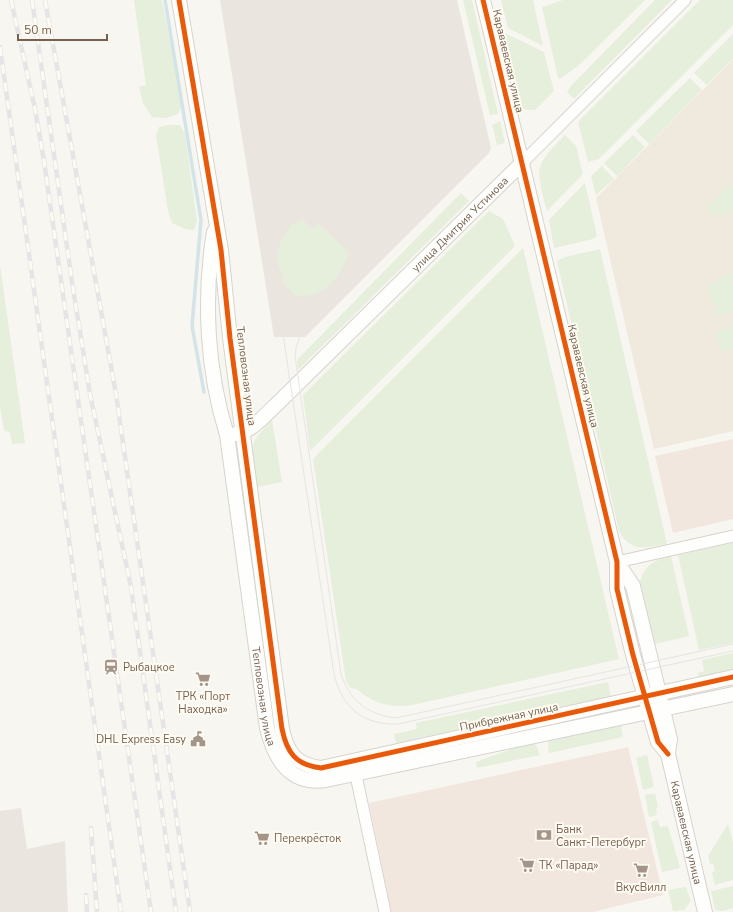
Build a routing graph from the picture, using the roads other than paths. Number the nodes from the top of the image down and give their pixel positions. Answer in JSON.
{"nodes":[{"id":1,"x":179,"y":0,"type":"edge"},
{"id":2,"x":483,"y":0,"type":"edge"},
{"id":3,"x":685,"y":0,"type":"edge"},
{"id":4,"x":522,"y":163,"type":"junction"},
{"id":5,"x":216,"y":220,"type":"junction"},
{"id":6,"x":243,"y":433,"type":"junction"},
{"id":7,"x":227,"y":435,"type":"junction"},
{"id":8,"x":733,"y":536,"type":"edge"},
{"id":9,"x":617,"y":562,"type":"junction"},
{"id":10,"x":733,"y":677,"type":"edge"},
{"id":11,"x":659,"y":693,"type":"junction"},
{"id":12,"x":733,"y":694,"type":"edge"},
{"id":13,"x":644,"y":696,"type":"junction"},
{"id":14,"x":656,"y":710,"type":"junction"},
{"id":15,"x":292,"y":754,"type":"joint"},
{"id":16,"x":284,"y":766,"type":"joint"},
{"id":17,"x":355,"y":767,"type":"junction"},
{"id":18,"x":385,"y":912,"type":"edge"},
{"id":19,"x":704,"y":912,"type":"edge"}],
"edges":[{"from":1,"to":5,"type":"street","name":"Тепловозная улица"},
{"from":2,"to":4,"type":"street","name":"Караваевская улица"},
{"from":3,"to":4,"type":"street","name":"улица Дмитрия Устинова"},
{"from":4,"to":6,"type":"street","name":"улица Дмитрия Устинова"},
{"from":4,"to":9,"type":"street","name":"Караваевская улица"},
{"from":5,"to":6,"type":"street","name":"Тепловозная улица"},
{"from":5,"to":7,"type":"street","name":"Тепловозная улица"},
{"from":6,"to":7,"type":"street"},
{"from":6,"to":15,"type":"street","name":"Тепловозная улица"},
{"from":7,"to":16,"type":"street","name":"Тепловозная улица"},
{"from":8,"to":9,"type":"street"},
{"from":9,"to":11,"type":"street","name":"Караваевская улица"},
{"from":9,"to":13,"type":"street","name":"Караваевская улица"},
{"from":10,"to":11,"type":"street","name":"Прибрежная улица"},
{"from":11,"to":13,"type":"street","name":"Прибрежная улица"},
{"from":11,"to":14,"type":"street","name":"Караваевская улица"},
{"from":12,"to":14,"type":"street","name":"Прибрежная улица"},
{"from":13,"to":14,"type":"street","name":"Караваевская улица"},
{"from":13,"to":17,"type":"street","name":"Прибрежная улица"},
{"from":14,"to":17,"type":"street","name":"Прибрежная улица"},
{"from":14,"to":19,"type":"street","name":"Караваевская улица"},
{"from":15,"to":17,"type":"street","name":"Прибрежная улица"},
{"from":16,"to":17,"type":"street","name":"Прибрежная улица"},
{"from":17,"to":18,"type":"street"}]}
